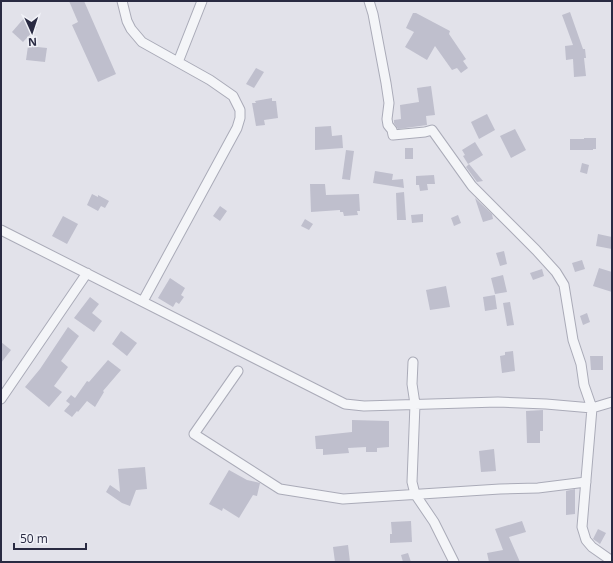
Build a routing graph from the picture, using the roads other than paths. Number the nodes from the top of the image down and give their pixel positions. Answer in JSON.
{"nodes":[{"id":1,"x":122,"y":1,"type":"edge"},
{"id":2,"x":202,"y":1,"type":"edge"},
{"id":3,"x":369,"y":1,"type":"edge"},
{"id":4,"x":178,"y":62,"type":"junction"},
{"id":5,"x":1,"y":230,"type":"edge"},
{"id":6,"x":87,"y":273,"type":"junction"},
{"id":7,"x":143,"y":301,"type":"junction"},
{"id":8,"x":413,"y":362,"type":"dead end"},
{"id":9,"x":238,"y":371,"type":"dead end"},
{"id":10,"x":1,"y":399,"type":"edge"},
{"id":11,"x":612,"y":402,"type":"edge"},
{"id":12,"x":415,"y":404,"type":"junction"},
{"id":13,"x":592,"y":408,"type":"junction"},
{"id":14,"x":586,"y":482,"type":"junction"},
{"id":15,"x":414,"y":494,"type":"junction"},
{"id":16,"x":612,"y":561,"type":"edge"},
{"id":17,"x":454,"y":562,"type":"edge"}],
"edges":[{"from":1,"to":4,"type":"street"},
{"from":2,"to":4,"type":"street"},
{"from":3,"to":13,"type":"street"},
{"from":4,"to":7,"type":"street"},
{"from":5,"to":6,"type":"street"},
{"from":6,"to":7,"type":"street"},
{"from":6,"to":10,"type":"street"},
{"from":7,"to":12,"type":"street"},
{"from":8,"to":12,"type":"street"},
{"from":9,"to":15,"type":"street"},
{"from":11,"to":13,"type":"street"},
{"from":12,"to":13,"type":"street"},
{"from":12,"to":15,"type":"street"},
{"from":13,"to":14,"type":"street"},
{"from":14,"to":15,"type":"street"},
{"from":14,"to":16,"type":"street"},
{"from":15,"to":17,"type":"street"}]}
